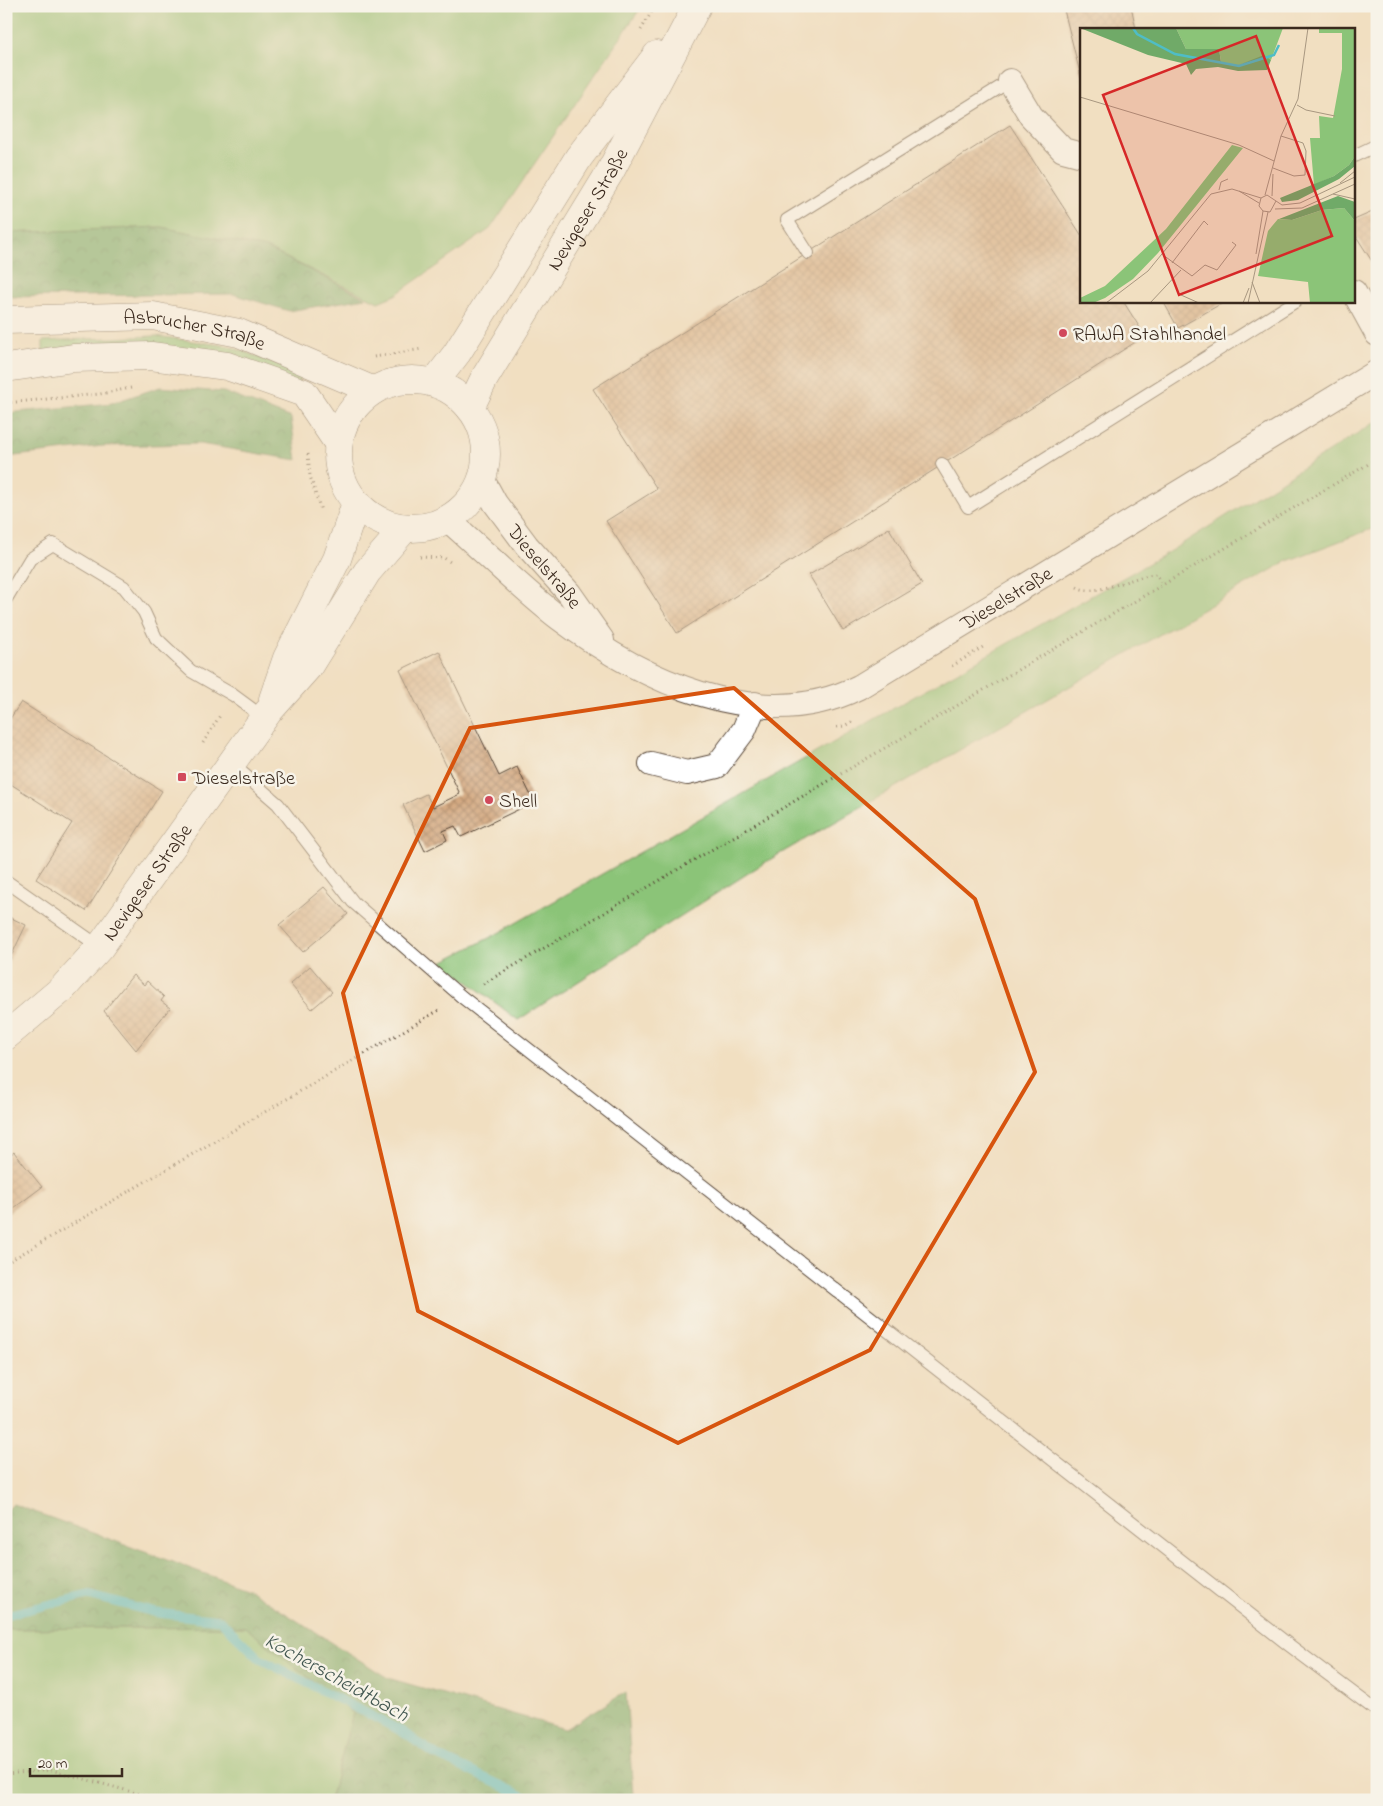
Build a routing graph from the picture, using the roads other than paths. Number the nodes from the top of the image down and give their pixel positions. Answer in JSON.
{"nodes":[{"id":1,"x":696,"y":6,"type":"edge"},
{"id":2,"x":1010,"y":81,"type":"joint"},
{"id":3,"x":1377,"y":145,"type":"edge"},
{"id":4,"x":1080,"y":154,"type":"edge"},
{"id":5,"x":1356,"y":155,"type":"edge"},
{"id":6,"x":808,"y":253,"type":"dead end"},
{"id":7,"x":1356,"y":296,"type":"edge"},
{"id":8,"x":1294,"y":302,"type":"edge"},
{"id":9,"x":6,"y":320,"type":"edge"},
{"id":10,"x":1377,"y":334,"type":"edge"},
{"id":11,"x":6,"y":368,"type":"edge"},
{"id":12,"x":1377,"y":372,"type":"edge"},
{"id":13,"x":434,"y":383,"type":"junction"},
{"id":14,"x":372,"y":390,"type":"junction"},
{"id":15,"x":470,"y":408,"type":"junction"},
{"id":16,"x":338,"y":443,"type":"junction"},
{"id":17,"x":942,"y":464,"type":"dead end"},
{"id":18,"x":482,"y":479,"type":"junction"},
{"id":19,"x":356,"y":503,"type":"junction"},
{"id":20,"x":448,"y":520,"type":"junction"},
{"id":21,"x":405,"y":528,"type":"junction"},
{"id":22,"x":6,"y":599,"type":"edge"},
{"id":23,"x":610,"y":652,"type":"junction"},
{"id":24,"x":755,"y":704,"type":"junction"},
{"id":25,"x":266,"y":715,"type":"junction"},
{"id":26,"x":232,"y":764,"type":"junction"},
{"id":27,"x":651,"y":764,"type":"dead end"},
{"id":28,"x":6,"y":881,"type":"edge"},
{"id":29,"x":100,"y":947,"type":"junction"},
{"id":30,"x":6,"y":1036,"type":"edge"},
{"id":31,"x":1377,"y":1711,"type":"edge"}],
"edges":[{"from":1,"to":13,"type":"main road","name":"Nevigeser Straße"},
{"from":1,"to":15,"type":"main road","name":"Nevigeser Straße"},
{"from":2,"to":4,"type":"street"},
{"from":2,"to":6,"type":"lane"},
{"from":3,"to":5,"type":"lane"},
{"from":7,"to":10,"type":"street"},
{"from":8,"to":17,"type":"lane"},
{"from":9,"to":14,"type":"main road","name":"Asbrucher Straße"},
{"from":11,"to":16,"type":"main road","name":"Asbrucher Straße"},
{"from":12,"to":24,"type":"street","name":"Dieselstraße"},
{"from":13,"to":14,"type":"main road"},
{"from":13,"to":15,"type":"main road"},
{"from":14,"to":16,"type":"main road"},
{"from":15,"to":18,"type":"main road"},
{"from":16,"to":19,"type":"main road"},
{"from":18,"to":20,"type":"main road"},
{"from":18,"to":23,"type":"street","name":"Dieselstraße"},
{"from":19,"to":21,"type":"main road"},
{"from":19,"to":25,"type":"main road","name":"Nevigeser Straße"},
{"from":20,"to":21,"type":"main road"},
{"from":20,"to":23,"type":"street","name":"Dieselstraße"},
{"from":21,"to":25,"type":"main road","name":"Nevigeser Straße"},
{"from":22,"to":25,"type":"lane"},
{"from":23,"to":24,"type":"street","name":"Dieselstraße"},
{"from":24,"to":27,"type":"street"},
{"from":25,"to":26,"type":"main road","name":"Nevigeser Straße"},
{"from":26,"to":29,"type":"main road","name":"Nevigeser Straße"},
{"from":26,"to":31,"type":"lane"},
{"from":28,"to":29,"type":"lane"},
{"from":29,"to":30,"type":"main road","name":"Nevigeser Straße"}]}
